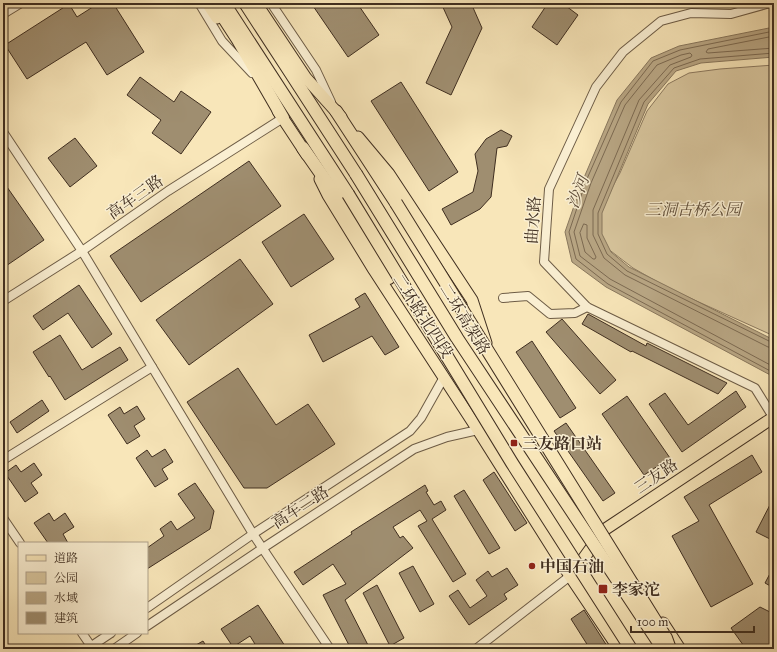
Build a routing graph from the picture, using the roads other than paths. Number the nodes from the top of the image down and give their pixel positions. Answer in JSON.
{"nodes":[{"id":1,"x":21,"y":3,"type":"edge"},
{"id":2,"x":199,"y":3,"type":"edge"},
{"id":3,"x":207,"y":3,"type":"edge"},
{"id":4,"x":214,"y":3,"type":"edge"},
{"id":5,"x":224,"y":3,"type":"edge"},
{"id":6,"x":245,"y":3,"type":"edge"},
{"id":7,"x":256,"y":3,"type":"edge"},
{"id":8,"x":271,"y":3,"type":"edge"},
{"id":9,"x":770,"y":3,"type":"edge"},
{"id":10,"x":3,"y":14,"type":"edge"},
{"id":11,"x":252,"y":73,"type":"junction"},
{"id":12,"x":336,"y":111,"type":"junction"},
{"id":13,"x":283,"y":118,"type":"junction"},
{"id":14,"x":3,"y":132,"type":"edge"},
{"id":15,"x":303,"y":148,"type":"junction"},
{"id":16,"x":82,"y":251,"type":"junction"},
{"id":17,"x":502,"y":298,"type":"dead end"},
{"id":18,"x":3,"y":302,"type":"edge"},
{"id":19,"x":587,"y":307,"type":"junction"},
{"id":20,"x":152,"y":366,"type":"junction"},
{"id":21,"x":444,"y":377,"type":"junction"},
{"id":22,"x":774,"y":417,"type":"edge"},
{"id":23,"x":478,"y":430,"type":"junction"},
{"id":24,"x":3,"y":460,"type":"edge"},
{"id":25,"x":3,"y":518,"type":"edge"},
{"id":26,"x":604,"y":530,"type":"junction"},
{"id":27,"x":253,"y":534,"type":"junction"},
{"id":28,"x":19,"y":542,"type":"edge"},
{"id":29,"x":263,"y":548,"type":"junction"},
{"id":30,"x":570,"y":576,"type":"junction"},
{"id":31,"x":148,"y":607,"type":"edge"},
{"id":32,"x":612,"y":619,"type":"junction"},
{"id":33,"x":148,"y":625,"type":"edge"},
{"id":34,"x":83,"y":634,"type":"edge"},
{"id":35,"x":110,"y":634,"type":"edge"},
{"id":36,"x":136,"y":634,"type":"edge"},
{"id":37,"x":91,"y":648,"type":"edge"},
{"id":38,"x":114,"y":649,"type":"edge"},
{"id":39,"x":330,"y":649,"type":"edge"},
{"id":40,"x":476,"y":649,"type":"edge"},
{"id":41,"x":619,"y":649,"type":"edge"},
{"id":42,"x":632,"y":649,"type":"edge"},
{"id":43,"x":663,"y":649,"type":"edge"},
{"id":44,"x":670,"y":649,"type":"edge"},
{"id":45,"x":680,"y":649,"type":"edge"}],
"edges":[{"from":1,"to":10,"type":"street"},
{"from":2,"to":11,"type":"street","name":"二环路北四段"},
{"from":3,"to":11,"type":"main road"},
{"from":4,"to":13,"type":"highway"},
{"from":5,"to":32,"type":"highway","bridge":true},
{"from":6,"to":43,"type":"highway","name":"二环高架路","bridge":true},
{"from":7,"to":12,"type":"main road"},
{"from":8,"to":12,"type":"street"},
{"from":9,"to":19,"type":"street","name":"曲水路"},
{"from":11,"to":13,"type":"main road","name":"二环路北四段"},
{"from":12,"to":26,"type":"main road"},
{"from":12,"to":44,"type":"highway","bridge":true},
{"from":13,"to":15,"type":"main road","name":"二环路北四段"},
{"from":13,"to":16,"type":"street","name":"高车三路"},
{"from":14,"to":16,"type":"street"},
{"from":15,"to":21,"type":"main road","name":"二环路北四段"},
{"from":15,"to":32,"type":"highway","bridge":true},
{"from":16,"to":18,"type":"street","name":"高车三路"},
{"from":16,"to":20,"type":"street"},
{"from":17,"to":19,"type":"street"},
{"from":19,"to":22,"type":"street","name":"曲水路"},
{"from":20,"to":24,"type":"street"},
{"from":20,"to":27,"type":"street"},
{"from":21,"to":23,"type":"main road","name":"二环路北四段"},
{"from":21,"to":27,"type":"street","name":"高车二路"},
{"from":22,"to":26,"type":"main road","name":"三友路"},
{"from":23,"to":29,"type":"street","name":"高车二路"},
{"from":23,"to":30,"type":"main road","name":"二环路北四段"},
{"from":25,"to":28,"type":"street"},
{"from":26,"to":30,"type":"main road","name":"三友路"},
{"from":26,"to":45,"type":"main road"},
{"from":27,"to":29,"type":"street"},
{"from":27,"to":31,"type":"street","name":"高车二路"},
{"from":29,"to":33,"type":"street","name":"高车二路"},
{"from":29,"to":39,"type":"street"},
{"from":30,"to":40,"type":"street"},
{"from":30,"to":41,"type":"main road","name":"二环路北四段"},
{"from":32,"to":42,"type":"highway","bridge":true},
{"from":34,"to":37,"type":"street"},
{"from":35,"to":37,"type":"street"},
{"from":36,"to":38,"type":"street"}]}
